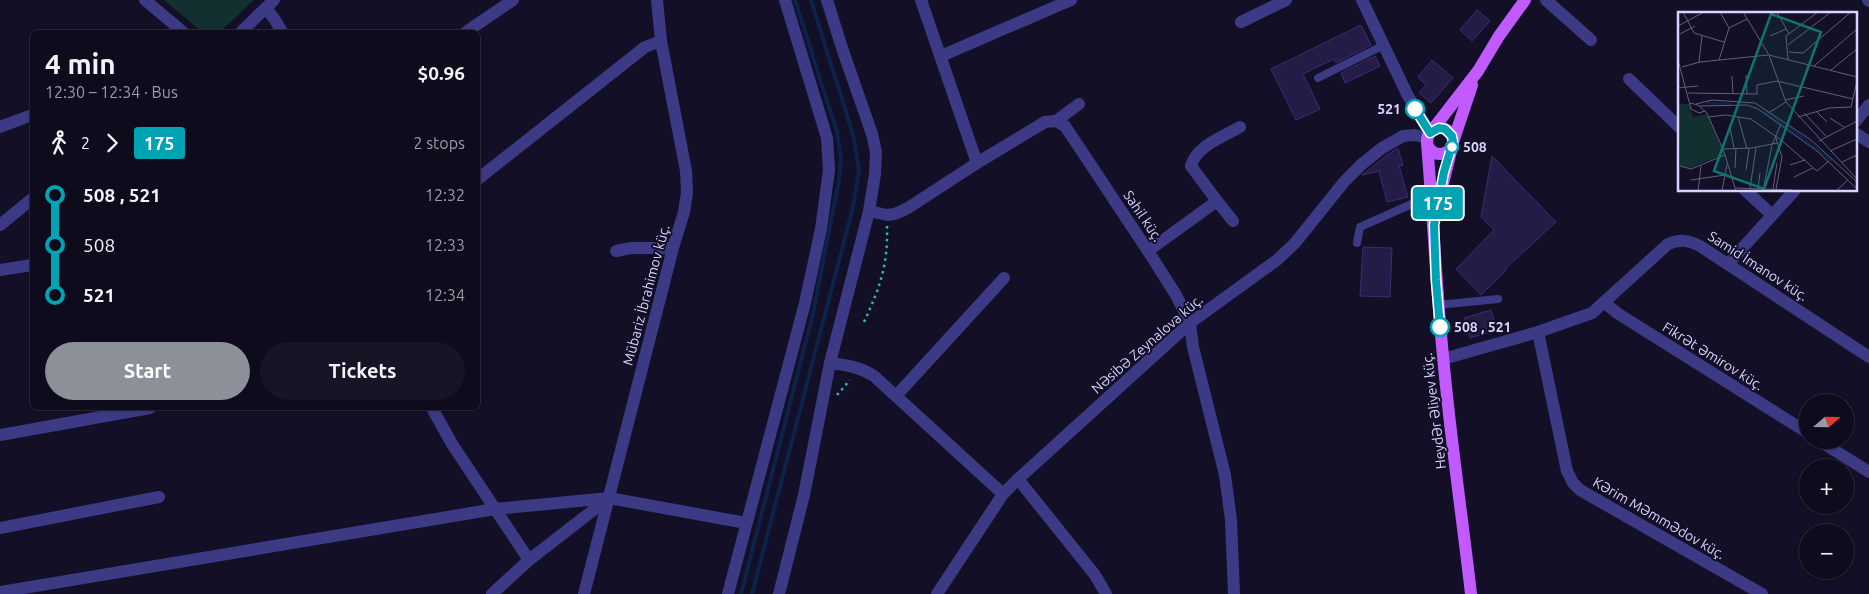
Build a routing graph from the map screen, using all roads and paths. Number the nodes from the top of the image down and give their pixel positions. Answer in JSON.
{"nodes":[{"id":1,"x":145,"y":0,"type":"edge"},
{"id":2,"x":513,"y":0,"type":"edge"},
{"id":3,"x":657,"y":0,"type":"edge"},
{"id":4,"x":785,"y":0,"type":"edge"},
{"id":5,"x":827,"y":0,"type":"edge"},
{"id":6,"x":921,"y":0,"type":"edge"},
{"id":7,"x":1071,"y":0,"type":"edge"},
{"id":8,"x":1286,"y":0,"type":"edge"},
{"id":9,"x":1362,"y":0,"type":"edge"},
{"id":10,"x":1525,"y":0,"type":"edge"},
{"id":11,"x":1546,"y":0,"type":"edge"},
{"id":12,"x":270,"y":4,"type":"edge"},
{"id":13,"x":1241,"y":22,"type":"dead end"},
{"id":14,"x":181,"y":30,"type":"edge"},
{"id":15,"x":243,"y":30,"type":"edge"},
{"id":16,"x":281,"y":30,"type":"edge"},
{"id":17,"x":469,"y":30,"type":"edge"},
{"id":18,"x":1591,"y":40,"type":"dead end"},
{"id":19,"x":661,"y":41,"type":"junction"},
{"id":20,"x":1384,"y":45,"type":"junction"},
{"id":21,"x":941,"y":56,"type":"junction"},
{"id":22,"x":1478,"y":71,"type":"junction"},
{"id":23,"x":1318,"y":78,"type":"dead end"},
{"id":24,"x":1629,"y":79,"type":"dead end"},
{"id":25,"x":1079,"y":104,"type":"dead end"},
{"id":26,"x":1869,"y":105,"type":"edge"},
{"id":27,"x":30,"y":116,"type":"edge"},
{"id":28,"x":1056,"y":121,"type":"junction"},
{"id":29,"x":1856,"y":121,"type":"edge"},
{"id":30,"x":1678,"y":126,"type":"edge"},
{"id":31,"x":0,"y":127,"type":"edge"},
{"id":32,"x":1240,"y":127,"type":"dead end"},
{"id":33,"x":1856,"y":134,"type":"edge"},
{"id":34,"x":1428,"y":138,"type":"junction"},
{"id":35,"x":1869,"y":142,"type":"edge"},
{"id":36,"x":1452,"y":144,"type":"junction"},
{"id":37,"x":978,"y":163,"type":"junction"},
{"id":38,"x":480,"y":177,"type":"edge"},
{"id":39,"x":1746,"y":191,"type":"edge"},
{"id":40,"x":1794,"y":191,"type":"edge"},
{"id":41,"x":1432,"y":195,"type":"junction"},
{"id":42,"x":30,"y":201,"type":"edge"},
{"id":43,"x":1217,"y":201,"type":"junction"},
{"id":44,"x":868,"y":211,"type":"junction"},
{"id":45,"x":887,"y":215,"type":"junction"},
{"id":46,"x":1772,"y":216,"type":"junction"},
{"id":47,"x":1233,"y":221,"type":"dead end"},
{"id":48,"x":0,"y":225,"type":"edge"},
{"id":49,"x":1434,"y":225,"type":"junction"},
{"id":50,"x":1357,"y":243,"type":"dead end"},
{"id":51,"x":673,"y":248,"type":"junction"},
{"id":52,"x":616,"y":251,"type":"dead end"},
{"id":53,"x":1148,"y":251,"type":"junction"},
{"id":54,"x":1728,"y":264,"type":"junction"},
{"id":55,"x":30,"y":265,"type":"edge"},
{"id":56,"x":0,"y":270,"type":"edge"},
{"id":57,"x":1004,"y":278,"type":"dead end"},
{"id":58,"x":1498,"y":299,"type":"dead end"},
{"id":59,"x":1604,"y":302,"type":"junction"},
{"id":60,"x":1438,"y":305,"type":"junction"},
{"id":61,"x":864,"y":322,"type":"dead end"},
{"id":62,"x":1190,"y":322,"type":"junction"},
{"id":63,"x":1538,"y":332,"type":"junction"},
{"id":64,"x":1869,"y":357,"type":"edge"},
{"id":65,"x":1443,"y":359,"type":"junction"},
{"id":66,"x":830,"y":363,"type":"junction"},
{"id":67,"x":896,"y":396,"type":"junction"},
{"id":68,"x":139,"y":410,"type":"edge"},
{"id":69,"x":433,"y":410,"type":"edge"},
{"id":70,"x":1799,"y":428,"type":"edge"},
{"id":71,"x":0,"y":435,"type":"edge"},
{"id":72,"x":1832,"y":449,"type":"edge"},
{"id":73,"x":1869,"y":472,"type":"edge"},
{"id":74,"x":1018,"y":479,"type":"junction"},
{"id":75,"x":1003,"y":494,"type":"junction"},
{"id":76,"x":159,"y":497,"type":"dead end"},
{"id":77,"x":609,"y":498,"type":"junction"},
{"id":78,"x":495,"y":509,"type":"junction"},
{"id":79,"x":746,"y":523,"type":"junction"},
{"id":80,"x":0,"y":528,"type":"edge"},
{"id":81,"x":529,"y":560,"type":"junction"},
{"id":82,"x":2,"y":590,"type":"edge"},
{"id":83,"x":492,"y":594,"type":"edge"},
{"id":84,"x":584,"y":594,"type":"edge"},
{"id":85,"x":728,"y":594,"type":"edge"},
{"id":86,"x":779,"y":594,"type":"edge"},
{"id":87,"x":937,"y":594,"type":"edge"},
{"id":88,"x":1106,"y":594,"type":"edge"},
{"id":89,"x":1234,"y":594,"type":"edge"},
{"id":90,"x":1471,"y":594,"type":"edge"},
{"id":91,"x":1762,"y":594,"type":"edge"}],
"edges":[{"from":1,"to":14,"type":"street"},
{"from":2,"to":17,"type":"street"},
{"from":3,"to":19,"type":"street","name":"Mübariz İbrahimov küç."},
{"from":4,"to":79,"type":"street"},
{"from":5,"to":44,"type":"street"},
{"from":6,"to":21,"type":"street"},
{"from":7,"to":21,"type":"street"},
{"from":8,"to":13,"type":"street"},
{"from":9,"to":20,"type":"street"},
{"from":10,"to":22,"type":"main road"},
{"from":11,"to":18,"type":"street"},
{"from":12,"to":15,"type":"street"},
{"from":12,"to":16,"type":"street"},
{"from":19,"to":38,"type":"street"},
{"from":19,"to":51,"type":"street","name":"Mübariz İbrahimov küç."},
{"from":20,"to":23,"type":"lane"},
{"from":20,"to":34,"type":"street"},
{"from":21,"to":37,"type":"street"},
{"from":22,"to":34,"type":"main road"},
{"from":22,"to":36,"type":"main road"},
{"from":24,"to":30,"type":"street"},
{"from":25,"to":28,"type":"street"},
{"from":26,"to":29,"type":"street"},
{"from":27,"to":31,"type":"street"},
{"from":28,"to":37,"type":"street"},
{"from":28,"to":53,"type":"street","name":"Sahil küç."},
{"from":32,"to":43,"type":"street"},
{"from":33,"to":35,"type":"street"},
{"from":34,"to":36,"type":"main road"},
{"from":34,"to":36,"type":"main road"},
{"from":34,"to":41,"type":"main road"},
{"from":34,"to":62,"type":"street","name":"Nəsibə Zeynalova küç."},
{"from":36,"to":49,"type":"main road"},
{"from":37,"to":45,"type":"street"},
{"from":39,"to":46,"type":"street"},
{"from":40,"to":46,"type":"street"},
{"from":41,"to":49,"type":"main road"},
{"from":41,"to":50,"type":"lane"},
{"from":42,"to":48,"type":"street"},
{"from":43,"to":47,"type":"street"},
{"from":43,"to":53,"type":"street"},
{"from":44,"to":45,"type":"street"},
{"from":44,"to":66,"type":"street"},
{"from":45,"to":61,"type":"path"},
{"from":46,"to":54,"type":"street"},
{"from":49,"to":60,"type":"main road","name":"Heydər Əliyev küç."},
{"from":51,"to":52,"type":"street"},
{"from":51,"to":77,"type":"street","name":"Mübariz İbrahimov küç."},
{"from":53,"to":62,"type":"street","name":"Sahil küç."},
{"from":54,"to":59,"type":"street","name":"Samid İmanov küç."},
{"from":54,"to":64,"type":"street","name":"Samid İmanov küç."},
{"from":55,"to":56,"type":"street"},
{"from":57,"to":67,"type":"street"},
{"from":58,"to":60,"type":"lane"},
{"from":59,"to":63,"type":"street","name":"Samid İmanov küç."},
{"from":59,"to":70,"type":"street","name":"Fikrət Əmirov küç."},
{"from":60,"to":65,"type":"main road","name":"Heydər Əliyev küç."},
{"from":62,"to":74,"type":"street","name":"Nəsibə Zeynalova küç."},
{"from":62,"to":89,"type":"street","name":"Sahil küç."},
{"from":63,"to":65,"type":"street","name":"Samid İmanov küç."},
{"from":63,"to":91,"type":"street","name":"Kərim Məmmədov küç."},
{"from":65,"to":90,"type":"main road","name":"Heydər Əliyev küç."},
{"from":66,"to":67,"type":"street"},
{"from":66,"to":86,"type":"street"},
{"from":67,"to":75,"type":"street"},
{"from":68,"to":71,"type":"street"},
{"from":69,"to":78,"type":"street"},
{"from":72,"to":73,"type":"street"},
{"from":74,"to":75,"type":"street","name":"Nəsibə Zeynalova küç."},
{"from":74,"to":88,"type":"street"},
{"from":75,"to":87,"type":"street","name":"Nəsibə Zeynalova küç."},
{"from":76,"to":80,"type":"street"},
{"from":77,"to":78,"type":"street"},
{"from":77,"to":79,"type":"street"},
{"from":77,"to":81,"type":"street"},
{"from":77,"to":84,"type":"street","name":"Mübariz İbrahimov küç."},
{"from":78,"to":81,"type":"street"},
{"from":78,"to":82,"type":"street"},
{"from":79,"to":85,"type":"street"},
{"from":81,"to":83,"type":"street"}]}
